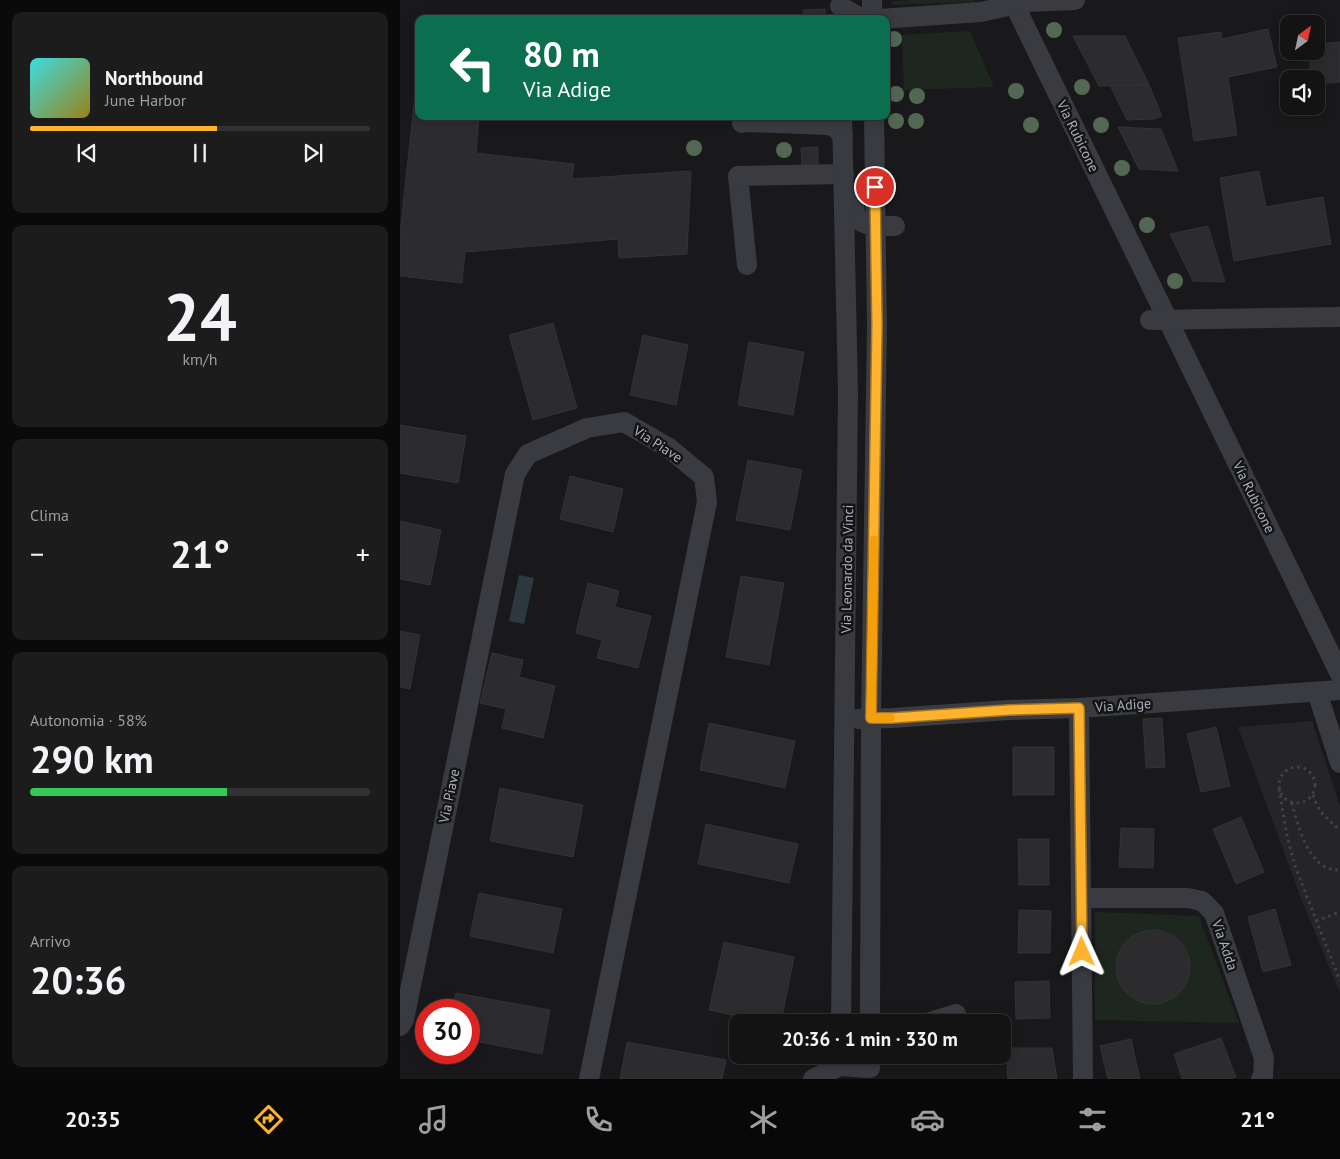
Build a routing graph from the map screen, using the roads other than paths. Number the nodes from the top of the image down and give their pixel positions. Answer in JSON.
{"nodes":[{"id":1,"x":872,"y":0,"type":"edge"},
{"id":2,"x":1075,"y":0,"type":"edge"},
{"id":3,"x":1020,"y":2,"type":"edge"},
{"id":4,"x":841,"y":6,"type":"edge"},
{"id":5,"x":855,"y":15,"type":"edge"},
{"id":6,"x":871,"y":15,"type":"edge"},
{"id":7,"x":890,"y":18,"type":"edge"},
{"id":8,"x":748,"y":120,"type":"edge"},
{"id":9,"x":842,"y":120,"type":"edge"},
{"id":10,"x":874,"y":120,"type":"edge"},
{"id":11,"x":843,"y":140,"type":"junction"},
{"id":12,"x":844,"y":174,"type":"junction"},
{"id":13,"x":885,"y":225,"type":"junction"},
{"id":14,"x":747,"y":265,"type":"dead end"},
{"id":15,"x":1340,"y":317,"type":"edge"},
{"id":16,"x":1159,"y":320,"type":"junction"},
{"id":17,"x":1340,"y":674,"type":"edge"},
{"id":18,"x":1340,"y":690,"type":"edge"},
{"id":19,"x":1316,"y":692,"type":"junction"},
{"id":20,"x":1079,"y":708,"type":"junction"},
{"id":21,"x":871,"y":718,"type":"junction"},
{"id":22,"x":845,"y":719,"type":"junction"},
{"id":23,"x":1340,"y":763,"type":"edge"},
{"id":24,"x":1082,"y":898,"type":"junction"},
{"id":25,"x":841,"y":1014,"type":"edge"},
{"id":26,"x":870,"y":1014,"type":"edge"},
{"id":27,"x":400,"y":1026,"type":"edge"},
{"id":28,"x":841,"y":1067,"type":"edge"},
{"id":29,"x":871,"y":1067,"type":"edge"},
{"id":30,"x":589,"y":1079,"type":"edge"},
{"id":31,"x":813,"y":1079,"type":"edge"},
{"id":32,"x":1083,"y":1079,"type":"edge"},
{"id":33,"x":1261,"y":1079,"type":"edge"}],
"edges":[{"from":1,"to":6,"type":"street"},
{"from":2,"to":3,"type":"street"},
{"from":3,"to":7,"type":"street"},
{"from":3,"to":16,"type":"street","name":"Via Rubicone"},
{"from":4,"to":5,"type":"street"},
{"from":8,"to":11,"type":"street"},
{"from":9,"to":11,"type":"street","name":"Via Leonardo da Vinci"},
{"from":10,"to":13,"type":"street","name":"Via Leonardo da Vinci"},
{"from":11,"to":12,"type":"street","name":"Via Leonardo da Vinci"},
{"from":11,"to":13,"type":"street"},
{"from":12,"to":14,"type":"street"},
{"from":12,"to":22,"type":"street","name":"Via Leonardo da Vinci"},
{"from":13,"to":21,"type":"street","name":"Via Leonardo da Vinci"},
{"from":15,"to":16,"type":"street"},
{"from":16,"to":17,"type":"street","name":"Via Rubicone"},
{"from":18,"to":19,"type":"street","name":"Via Adige"},
{"from":19,"to":20,"type":"street","name":"Via Adige"},
{"from":19,"to":23,"type":"street"},
{"from":20,"to":21,"type":"street","name":"Via Adige"},
{"from":20,"to":24,"type":"street"},
{"from":21,"to":22,"type":"street","name":"Via Adige"},
{"from":21,"to":26,"type":"street","name":"Via Leonardo da Vinci"},
{"from":22,"to":25,"type":"street","name":"Via Leonardo da Vinci"},
{"from":24,"to":32,"type":"street"},
{"from":24,"to":33,"type":"street","name":"Via Adda"},
{"from":27,"to":30,"type":"street","name":"Via Piave"},
{"from":28,"to":29,"type":"street"},
{"from":28,"to":31,"type":"street"}]}
